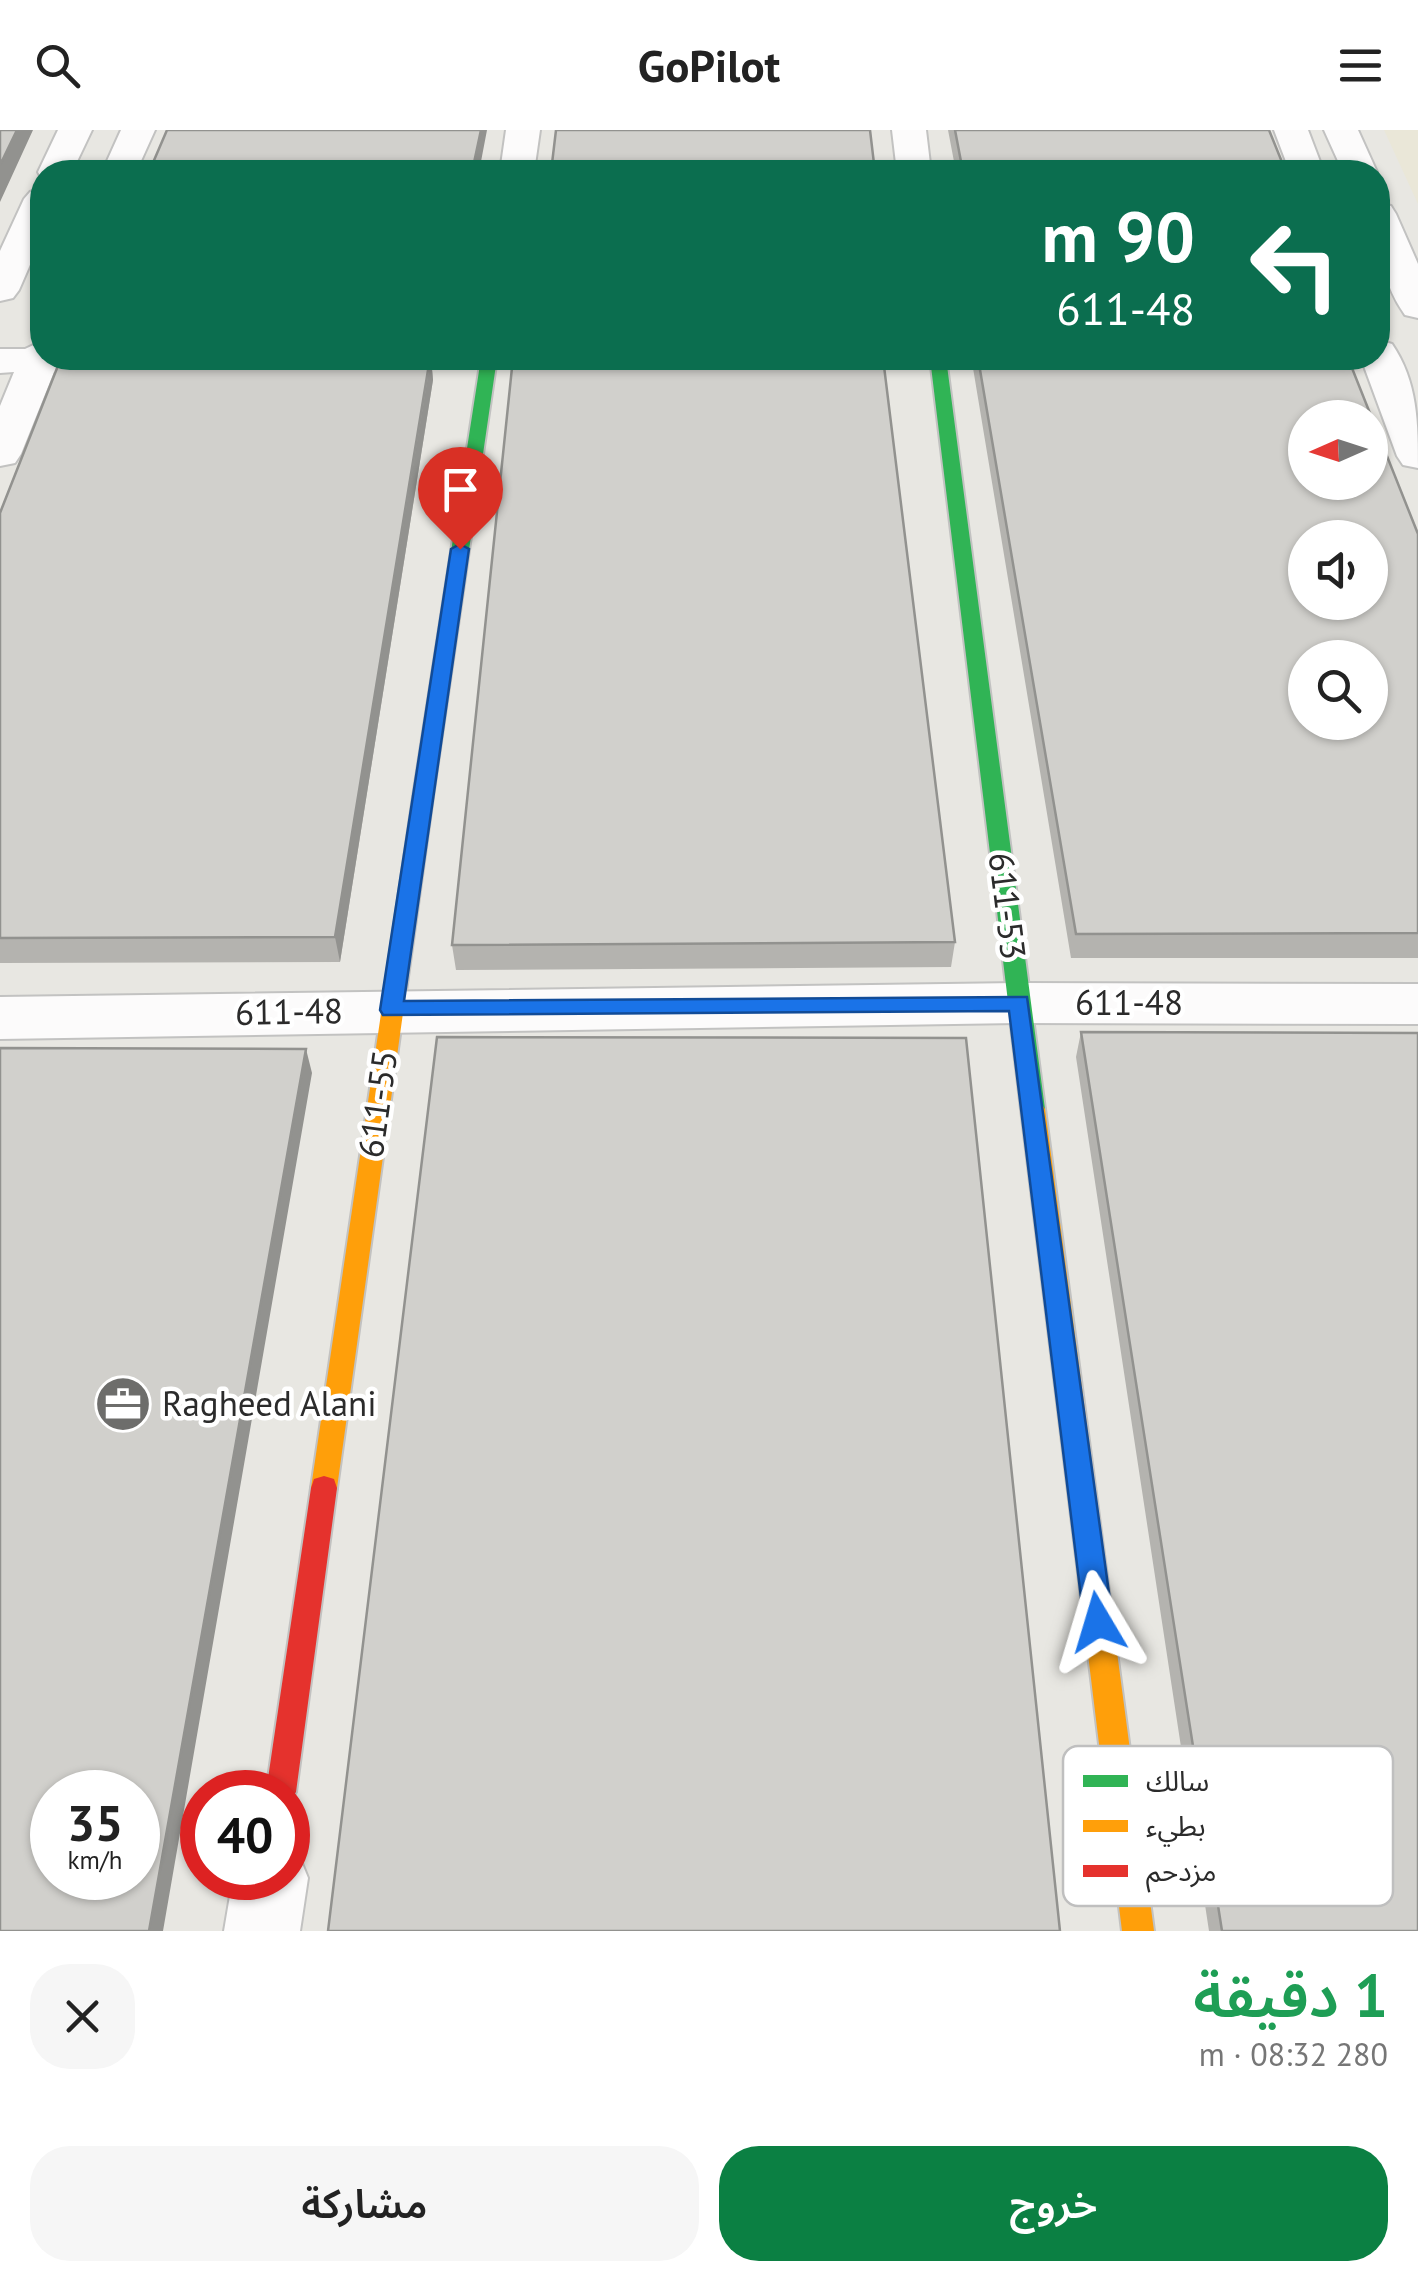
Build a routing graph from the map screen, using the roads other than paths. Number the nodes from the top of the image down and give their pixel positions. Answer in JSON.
{"nodes":[{"id":1,"x":74,"y":130,"type":"edge"},
{"id":2,"x":138,"y":130,"type":"edge"},
{"id":3,"x":523,"y":130,"type":"edge"},
{"id":4,"x":909,"y":130,"type":"edge"},
{"id":5,"x":1291,"y":130,"type":"edge"},
{"id":6,"x":1341,"y":130,"type":"edge"},
{"id":7,"x":60,"y":160,"type":"edge"},
{"id":8,"x":125,"y":160,"type":"edge"},
{"id":9,"x":519,"y":160,"type":"edge"},
{"id":10,"x":913,"y":160,"type":"edge"},
{"id":11,"x":1303,"y":160,"type":"edge"},
{"id":12,"x":1355,"y":160,"type":"edge"},
{"id":13,"x":30,"y":225,"type":"edge"},
{"id":14,"x":1390,"y":242,"type":"edge"},
{"id":15,"x":0,"y":290,"type":"edge"},
{"id":16,"x":1418,"y":307,"type":"edge"},
{"id":17,"x":27,"y":358,"type":"edge"},
{"id":18,"x":487,"y":370,"type":"edge"},
{"id":19,"x":940,"y":370,"type":"edge"},
{"id":20,"x":1385,"y":370,"type":"edge"},
{"id":21,"x":0,"y":454,"type":"edge"},
{"id":22,"x":1418,"y":456,"type":"edge"},
{"id":23,"x":1019,"y":1003,"type":"junction"},
{"id":24,"x":1418,"y":1004,"type":"edge"},
{"id":25,"x":391,"y":1010,"type":"junction"},
{"id":26,"x":0,"y":1018,"type":"edge"},
{"id":27,"x":1114,"y":1746,"type":"edge"},
{"id":28,"x":285,"y":1770,"type":"edge"},
{"id":29,"x":267,"y":1900,"type":"edge"},
{"id":30,"x":1135,"y":1906,"type":"edge"},
{"id":31,"x":262,"y":1931,"type":"edge"},
{"id":32,"x":1138,"y":1931,"type":"edge"}],
"edges":[{"from":1,"to":7,"type":"street"},
{"from":2,"to":8,"type":"street"},
{"from":3,"to":9,"type":"street"},
{"from":4,"to":10,"type":"street"},
{"from":5,"to":11,"type":"street"},
{"from":6,"to":12,"type":"street"},
{"from":13,"to":15,"type":"street"},
{"from":14,"to":16,"type":"street"},
{"from":17,"to":21,"type":"street"},
{"from":18,"to":25,"type":"street","name":"611-55"},
{"from":19,"to":23,"type":"street","name":"611-53"},
{"from":20,"to":22,"type":"street"},
{"from":23,"to":24,"type":"street","name":"611-48"},
{"from":23,"to":25,"type":"street","name":"611-48"},
{"from":23,"to":27,"type":"street","name":"611-53"},
{"from":25,"to":26,"type":"street","name":"611-48"},
{"from":25,"to":28,"type":"street","name":"611-55"},
{"from":29,"to":31,"type":"street"},
{"from":30,"to":32,"type":"street","name":"611-53"}]}
